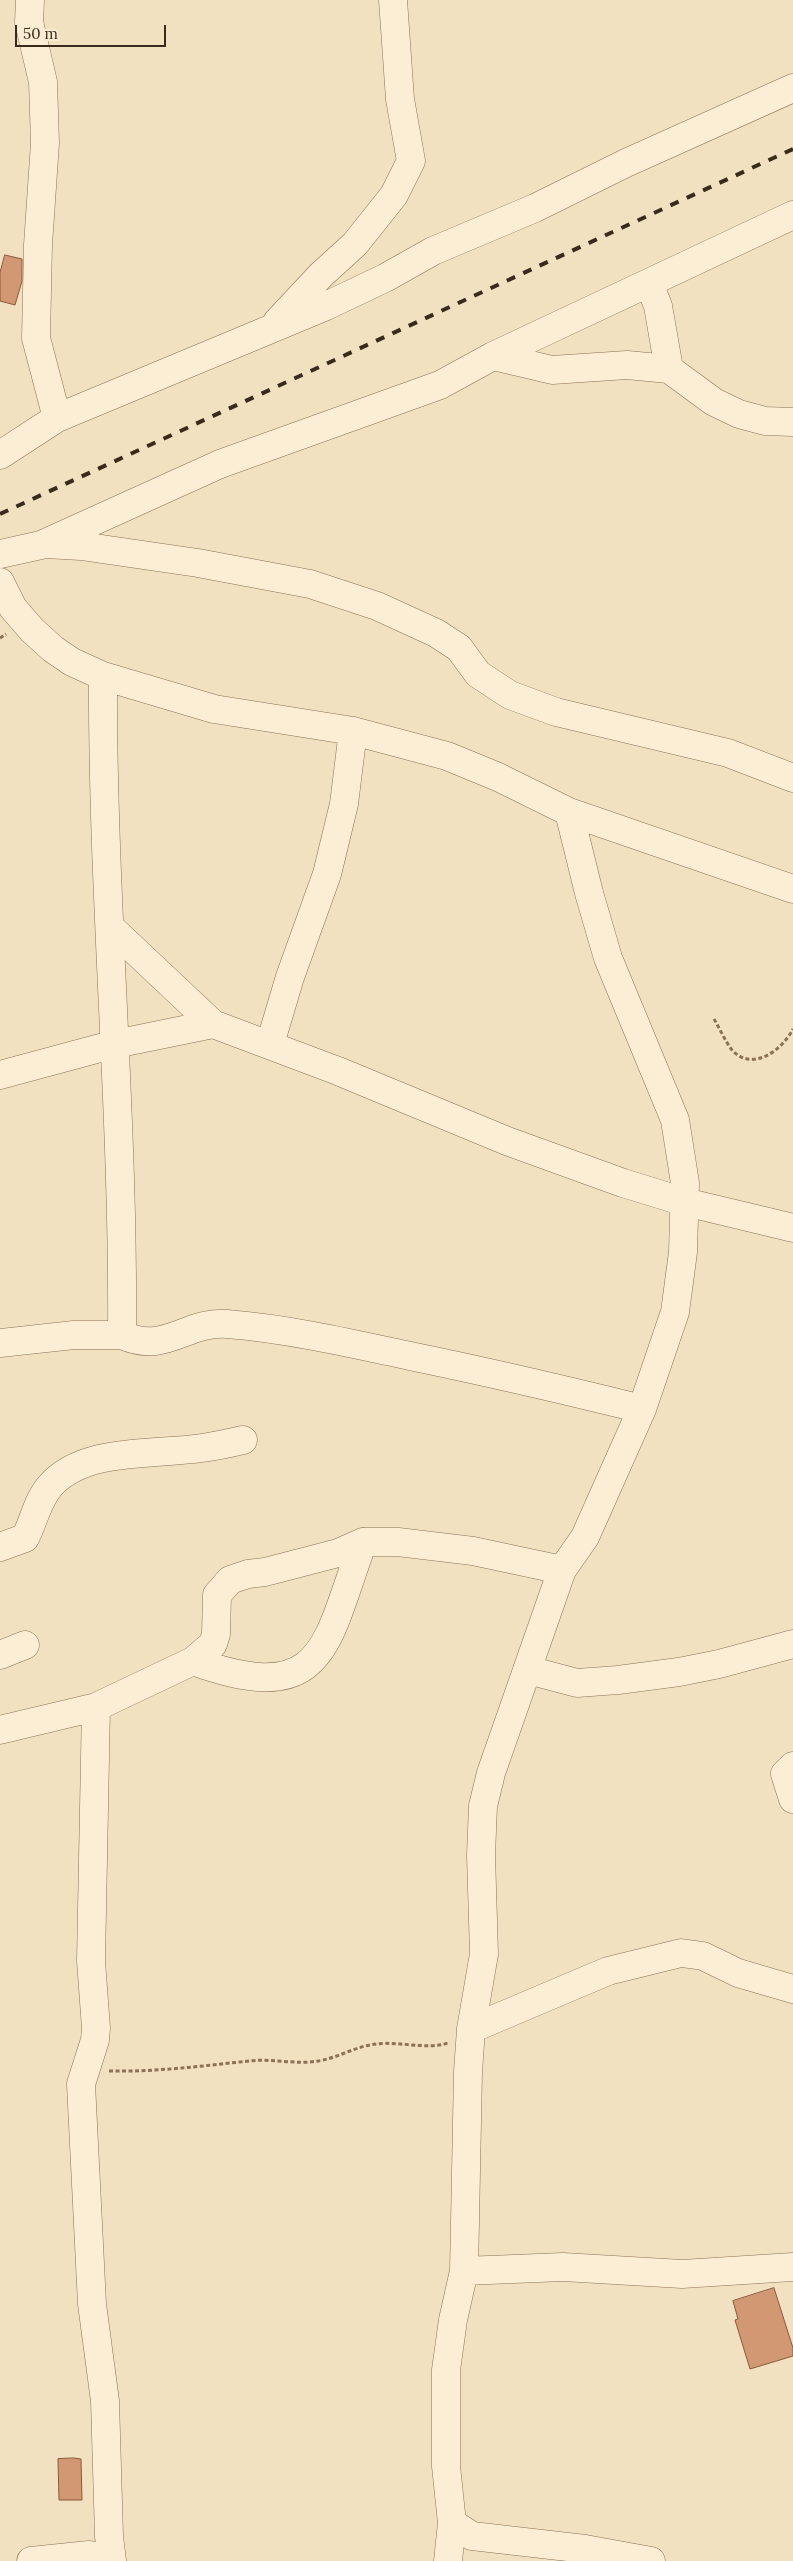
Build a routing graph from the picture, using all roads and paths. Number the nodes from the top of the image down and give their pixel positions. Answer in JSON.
{"nodes":[{"id":1,"x":30,"y":0,"type":"edge"},
{"id":2,"x":393,"y":0,"type":"edge"},
{"id":3,"x":793,"y":88,"type":"edge"},
{"id":4,"x":793,"y":215,"type":"edge"},
{"id":5,"x":649,"y":283,"type":"junction"},
{"id":6,"x":273,"y":327,"type":"junction"},
{"id":7,"x":493,"y":356,"type":"junction"},
{"id":8,"x":669,"y":369,"type":"junction"},
{"id":9,"x":57,"y":418,"type":"junction"},
{"id":10,"x":793,"y":422,"type":"edge"},
{"id":11,"x":0,"y":455,"type":"edge"},
{"id":12,"x":41,"y":544,"type":"junction"},
{"id":13,"x":0,"y":554,"type":"edge"},
{"id":14,"x":0,"y":582,"type":"edge"},
{"id":15,"x":102,"y":676,"type":"junction"},
{"id":16,"x":353,"y":731,"type":"junction"},
{"id":17,"x":793,"y":778,"type":"edge"},
{"id":18,"x":569,"y":812,"type":"junction"},
{"id":19,"x":793,"y":889,"type":"edge"},
{"id":20,"x":110,"y":927,"type":"junction"},
{"id":21,"x":714,"y":1019,"type":"dead end"},
{"id":22,"x":213,"y":1024,"type":"junction"},
{"id":23,"x":793,"y":1029,"type":"edge"},
{"id":24,"x":115,"y":1044,"type":"junction"},
{"id":25,"x":270,"y":1044,"type":"junction"},
{"id":26,"x":0,"y":1075,"type":"edge"},
{"id":27,"x":684,"y":1202,"type":"junction"},
{"id":28,"x":793,"y":1228,"type":"edge"},
{"id":29,"x":122,"y":1335,"type":"junction"},
{"id":30,"x":0,"y":1343,"type":"edge"},
{"id":31,"x":642,"y":1409,"type":"junction"},
{"id":32,"x":243,"y":1440,"type":"dead end"},
{"id":33,"x":363,"y":1542,"type":"junction"},
{"id":34,"x":0,"y":1546,"type":"edge"},
{"id":35,"x":562,"y":1570,"type":"junction"},
{"id":36,"x":793,"y":1644,"type":"edge"},
{"id":37,"x":25,"y":1645,"type":"dead end"},
{"id":38,"x":0,"y":1655,"type":"edge"},
{"id":39,"x":193,"y":1661,"type":"junction"},
{"id":40,"x":528,"y":1670,"type":"junction"},
{"id":41,"x":96,"y":1707,"type":"junction"},
{"id":42,"x":0,"y":1730,"type":"edge"},
{"id":43,"x":793,"y":1766,"type":"edge"},
{"id":44,"x":793,"y":1799,"type":"edge"},
{"id":45,"x":793,"y":1989,"type":"edge"},
{"id":46,"x":471,"y":2034,"type":"junction"},
{"id":47,"x":84,"y":2070,"type":"junction"},
{"id":48,"x":793,"y":2267,"type":"edge"},
{"id":49,"x":464,"y":2271,"type":"junction"},
{"id":50,"x":452,"y":2523,"type":"junction"},
{"id":51,"x":112,"y":2560,"type":"edge"},
{"id":52,"x":31,"y":2561,"type":"edge"},
{"id":53,"x":448,"y":2561,"type":"edge"},
{"id":54,"x":651,"y":2561,"type":"edge"}],
"edges":[{"from":1,"to":9,"type":"street"},
{"from":2,"to":6,"type":"street"},
{"from":3,"to":6,"type":"street"},
{"from":4,"to":5,"type":"street"},
{"from":5,"to":7,"type":"street"},
{"from":5,"to":8,"type":"street"},
{"from":6,"to":9,"type":"street"},
{"from":7,"to":8,"type":"street"},
{"from":7,"to":12,"type":"street"},
{"from":8,"to":10,"type":"street"},
{"from":9,"to":11,"type":"street"},
{"from":12,"to":13,"type":"street"},
{"from":12,"to":17,"type":"street"},
{"from":14,"to":15,"type":"street"},
{"from":15,"to":16,"type":"street"},
{"from":15,"to":20,"type":"street"},
{"from":16,"to":18,"type":"street"},
{"from":16,"to":25,"type":"street"},
{"from":18,"to":19,"type":"street"},
{"from":18,"to":27,"type":"street"},
{"from":20,"to":22,"type":"street"},
{"from":20,"to":24,"type":"street"},
{"from":21,"to":23,"type":"path"},
{"from":22,"to":24,"type":"street"},
{"from":22,"to":25,"type":"street"},
{"from":24,"to":26,"type":"street"},
{"from":24,"to":29,"type":"street"},
{"from":25,"to":27,"type":"street"},
{"from":27,"to":28,"type":"street"},
{"from":27,"to":31,"type":"street"},
{"from":29,"to":30,"type":"street"},
{"from":29,"to":31,"type":"street"},
{"from":31,"to":35,"type":"street"},
{"from":32,"to":34,"type":"street"},
{"from":33,"to":35,"type":"street"},
{"from":33,"to":39,"type":"street"},
{"from":33,"to":39,"type":"street"},
{"from":35,"to":40,"type":"street"},
{"from":36,"to":40,"type":"street"},
{"from":37,"to":38,"type":"street"},
{"from":39,"to":41,"type":"street"},
{"from":40,"to":46,"type":"street"},
{"from":41,"to":42,"type":"street"},
{"from":41,"to":47,"type":"street"},
{"from":43,"to":44,"type":"street"},
{"from":45,"to":46,"type":"street"},
{"from":46,"to":47,"type":"path"},
{"from":46,"to":49,"type":"street"},
{"from":47,"to":51,"type":"street"},
{"from":48,"to":49,"type":"street"},
{"from":49,"to":50,"type":"street"},
{"from":50,"to":53,"type":"street"},
{"from":50,"to":54,"type":"street"},
{"from":51,"to":52,"type":"street"}]}
